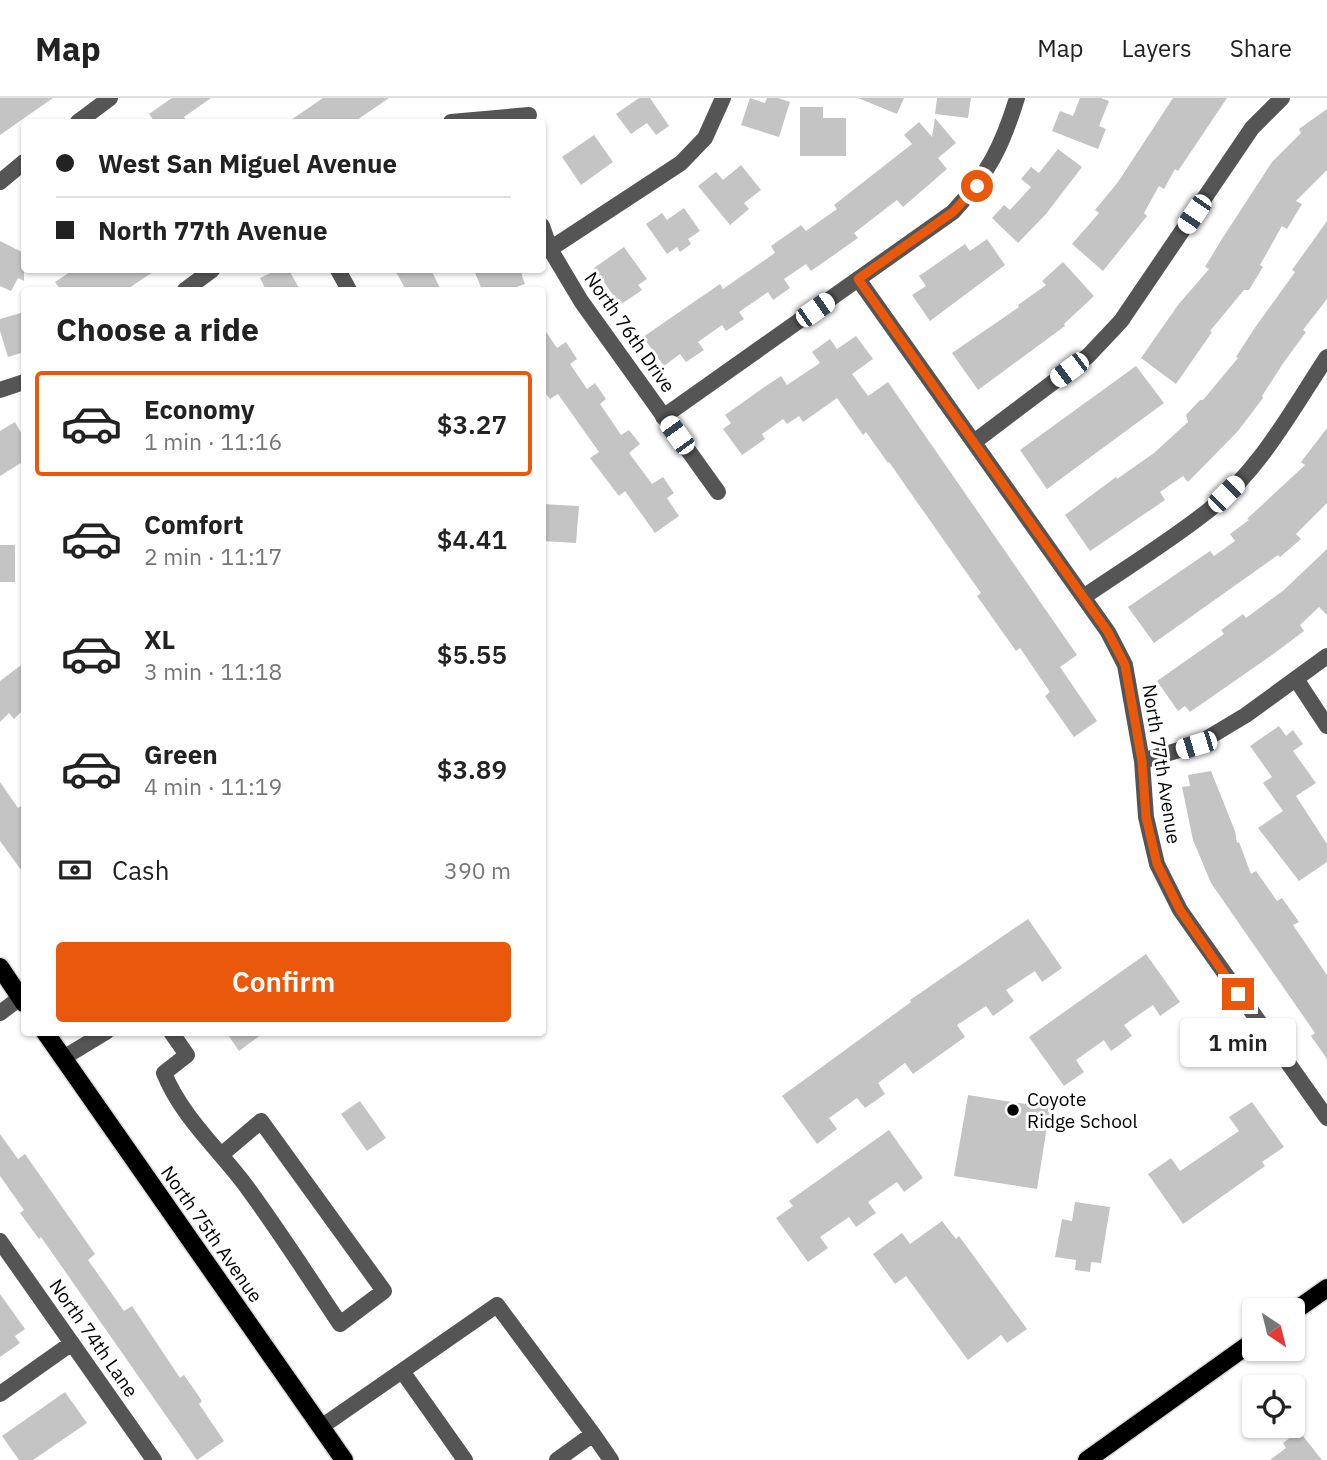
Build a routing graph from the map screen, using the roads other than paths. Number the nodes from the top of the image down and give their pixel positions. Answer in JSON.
{"nodes":[{"id":1,"x":110,"y":98,"type":"edge"},
{"id":2,"x":529,"y":98,"type":"edge"},
{"id":3,"x":723,"y":98,"type":"edge"},
{"id":4,"x":1017,"y":98,"type":"edge"},
{"id":5,"x":1282,"y":98,"type":"edge"},
{"id":6,"x":82,"y":119,"type":"edge"},
{"id":7,"x":529,"y":119,"type":"edge"},
{"id":8,"x":21,"y":164,"type":"edge"},
{"id":9,"x":0,"y":182,"type":"edge"},
{"id":10,"x":546,"y":238,"type":"edge"},
{"id":11,"x":550,"y":249,"type":"junction"},
{"id":12,"x":208,"y":273,"type":"edge"},
{"id":13,"x":858,"y":279,"type":"junction"},
{"id":14,"x":189,"y":287,"type":"edge"},
{"id":15,"x":1327,"y":357,"type":"edge"},
{"id":16,"x":21,"y":383,"type":"edge"},
{"id":17,"x":0,"y":390,"type":"edge"},
{"id":18,"x":663,"y":417,"type":"junction"},
{"id":19,"x":974,"y":442,"type":"junction"},
{"id":20,"x":718,"y":492,"type":"dead end"},
{"id":21,"x":1085,"y":596,"type":"junction"},
{"id":22,"x":1327,"y":656,"type":"edge"},
{"id":23,"x":1296,"y":679,"type":"junction"},
{"id":24,"x":1327,"y":726,"type":"edge"},
{"id":25,"x":1142,"y":761,"type":"junction"},
{"id":26,"x":0,"y":967,"type":"edge"},
{"id":27,"x":21,"y":996,"type":"edge"},
{"id":28,"x":21,"y":1000,"type":"edge"},
{"id":29,"x":0,"y":1013,"type":"edge"},
{"id":30,"x":48,"y":1036,"type":"edge"},
{"id":31,"x":99,"y":1036,"type":"edge"},
{"id":32,"x":175,"y":1036,"type":"edge"},
{"id":33,"x":63,"y":1058,"type":"junction"},
{"id":34,"x":1327,"y":1118,"type":"edge"},
{"id":35,"x":220,"y":1154,"type":"junction"},
{"id":36,"x":0,"y":1241,"type":"edge"},
{"id":37,"x":1327,"y":1288,"type":"edge"},
{"id":38,"x":1306,"y":1303,"type":"edge"},
{"id":39,"x":72,"y":1343,"type":"junction"},
{"id":40,"x":1242,"y":1349,"type":"edge"},
{"id":41,"x":402,"y":1371,"type":"junction"},
{"id":42,"x":0,"y":1394,"type":"edge"},
{"id":43,"x":321,"y":1427,"type":"junction"},
{"id":44,"x":593,"y":1434,"type":"junction"},
{"id":45,"x":154,"y":1460,"type":"edge"},
{"id":46,"x":344,"y":1460,"type":"edge"},
{"id":47,"x":465,"y":1460,"type":"edge"},
{"id":48,"x":557,"y":1460,"type":"edge"},
{"id":49,"x":611,"y":1460,"type":"edge"},
{"id":50,"x":1087,"y":1460,"type":"edge"}],
"edges":[{"from":1,"to":6,"type":"street"},
{"from":2,"to":7,"type":"street"},
{"from":3,"to":11,"type":"street"},
{"from":4,"to":13,"type":"street"},
{"from":5,"to":19,"type":"street"},
{"from":8,"to":9,"type":"street"},
{"from":10,"to":11,"type":"street","name":"North 76th Drive"},
{"from":11,"to":18,"type":"street","name":"North 76th Drive"},
{"from":12,"to":14,"type":"street"},
{"from":13,"to":18,"type":"street"},
{"from":13,"to":19,"type":"street","name":"North 77th Avenue"},
{"from":15,"to":21,"type":"street"},
{"from":16,"to":17,"type":"street"},
{"from":18,"to":20,"type":"street","name":"North 76th Drive"},
{"from":19,"to":21,"type":"street","name":"North 77th Avenue"},
{"from":21,"to":25,"type":"street","name":"North 77th Avenue"},
{"from":22,"to":23,"type":"street"},
{"from":23,"to":24,"type":"street"},
{"from":23,"to":25,"type":"street"},
{"from":25,"to":34,"type":"street","name":"North 77th Avenue"},
{"from":26,"to":27,"type":"main road"},
{"from":28,"to":29,"type":"street"},
{"from":30,"to":33,"type":"main road","name":"North 75th Avenue"},
{"from":31,"to":33,"type":"street"},
{"from":32,"to":35,"type":"street"},
{"from":33,"to":43,"type":"main road","name":"North 75th Avenue"},
{"from":35,"to":35,"type":"street"},
{"from":36,"to":39,"type":"street","name":"North 74th Lane"},
{"from":37,"to":38,"type":"main road"},
{"from":39,"to":42,"type":"street"},
{"from":39,"to":45,"type":"street","name":"North 74th Lane"},
{"from":40,"to":50,"type":"main road"},
{"from":41,"to":43,"type":"street"},
{"from":41,"to":44,"type":"street"},
{"from":41,"to":47,"type":"street"},
{"from":43,"to":46,"type":"main road","name":"North 75th Avenue"},
{"from":44,"to":48,"type":"street"},
{"from":44,"to":49,"type":"street"}]}
